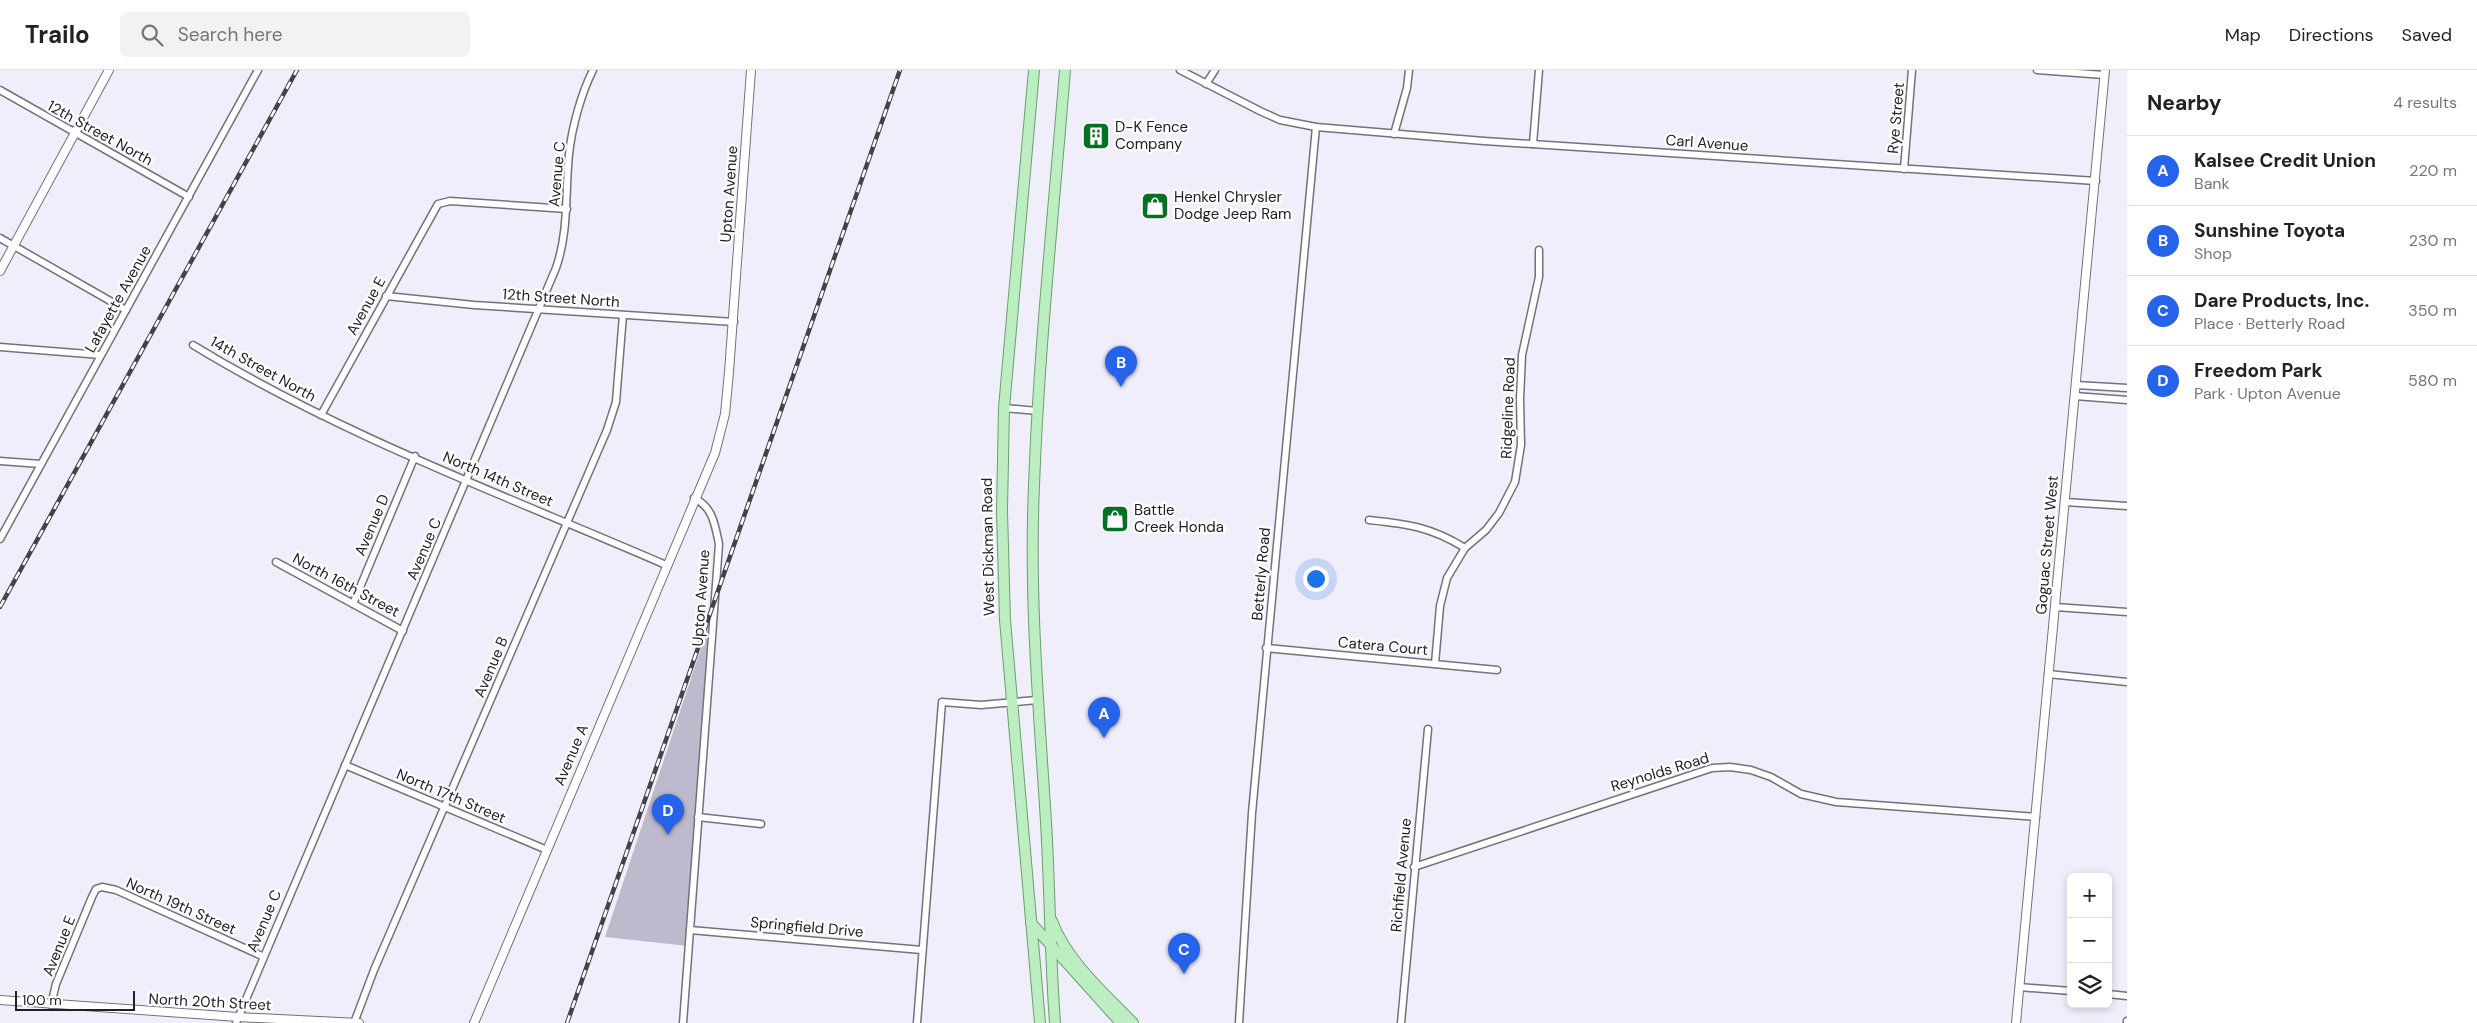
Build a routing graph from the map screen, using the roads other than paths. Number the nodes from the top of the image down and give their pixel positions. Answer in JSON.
{"nodes":[{"id":1,"x":109,"y":70,"type":"edge"},
{"id":2,"x":258,"y":70,"type":"edge"},
{"id":3,"x":751,"y":70,"type":"edge"},
{"id":4,"x":1034,"y":70,"type":"edge"},
{"id":5,"x":1065,"y":70,"type":"edge"},
{"id":6,"x":1180,"y":70,"type":"edge"},
{"id":7,"x":1215,"y":70,"type":"edge"},
{"id":8,"x":1410,"y":70,"type":"edge"},
{"id":9,"x":1539,"y":70,"type":"edge"},
{"id":10,"x":1912,"y":70,"type":"edge"},
{"id":11,"x":2037,"y":70,"type":"edge"},
{"id":12,"x":593,"y":71,"type":"edge"},
{"id":13,"x":2105,"y":72,"type":"edge"},
{"id":14,"x":1206,"y":84,"type":"junction"},
{"id":15,"x":0,"y":90,"type":"edge"},
{"id":16,"x":1316,"y":127,"type":"junction"},
{"id":17,"x":75,"y":133,"type":"junction"},
{"id":18,"x":1394,"y":134,"type":"junction"},
{"id":19,"x":1533,"y":144,"type":"junction"},
{"id":20,"x":1904,"y":169,"type":"junction"},
{"id":21,"x":2096,"y":181,"type":"junction"},
{"id":22,"x":188,"y":197,"type":"junction"},
{"id":23,"x":567,"y":209,"type":"junction"},
{"id":24,"x":0,"y":238,"type":"edge"},
{"id":25,"x":14,"y":246,"type":"junction"},
{"id":26,"x":1539,"y":250,"type":"dead end"},
{"id":27,"x":0,"y":271,"type":"edge"},
{"id":28,"x":386,"y":296,"type":"junction"},
{"id":29,"x":540,"y":309,"type":"junction"},
{"id":30,"x":126,"y":310,"type":"junction"},
{"id":31,"x":623,"y":315,"type":"junction"},
{"id":32,"x":734,"y":322,"type":"junction"},
{"id":33,"x":193,"y":345,"type":"dead end"},
{"id":34,"x":0,"y":347,"type":"edge"},
{"id":35,"x":101,"y":355,"type":"junction"},
{"id":36,"x":2076,"y":385,"type":"junction"},
{"id":37,"x":2127,"y":388,"type":"edge"},
{"id":38,"x":2075,"y":396,"type":"junction"},
{"id":39,"x":2127,"y":400,"type":"edge"},
{"id":40,"x":1004,"y":408,"type":"junction"},
{"id":41,"x":1038,"y":411,"type":"junction"},
{"id":42,"x":320,"y":415,"type":"junction"},
{"id":43,"x":415,"y":456,"type":"junction"},
{"id":44,"x":0,"y":461,"type":"edge"},
{"id":45,"x":41,"y":464,"type":"junction"},
{"id":46,"x":466,"y":480,"type":"junction"},
{"id":47,"x":694,"y":498,"type":"junction"},
{"id":48,"x":2065,"y":502,"type":"junction"},
{"id":49,"x":2127,"y":506,"type":"edge"},
{"id":50,"x":1369,"y":520,"type":"dead end"},
{"id":51,"x":567,"y":522,"type":"junction"},
{"id":52,"x":0,"y":539,"type":"edge"},
{"id":53,"x":1465,"y":548,"type":"junction"},
{"id":54,"x":276,"y":562,"type":"dead end"},
{"id":55,"x":666,"y":565,"type":"junction"},
{"id":56,"x":353,"y":604,"type":"junction"},
{"id":57,"x":2055,"y":607,"type":"junction"},
{"id":58,"x":2127,"y":612,"type":"edge"},
{"id":59,"x":403,"y":631,"type":"junction"},
{"id":60,"x":1266,"y":648,"type":"junction"},
{"id":61,"x":1435,"y":664,"type":"junction"},
{"id":62,"x":1497,"y":670,"type":"dead end"},
{"id":63,"x":2048,"y":674,"type":"junction"},
{"id":64,"x":2127,"y":682,"type":"edge"},
{"id":65,"x":1037,"y":700,"type":"junction"},
{"id":66,"x":1011,"y":702,"type":"junction"},
{"id":67,"x":1428,"y":729,"type":"dead end"},
{"id":68,"x":345,"y":765,"type":"junction"},
{"id":69,"x":445,"y":808,"type":"junction"},
{"id":70,"x":698,"y":817,"type":"junction"},
{"id":71,"x":2036,"y":817,"type":"junction"},
{"id":72,"x":761,"y":824,"type":"dead end"},
{"id":73,"x":547,"y":850,"type":"junction"},
{"id":74,"x":1414,"y":867,"type":"junction"},
{"id":75,"x":92,"y":897,"type":"joint"},
{"id":76,"x":1049,"y":914,"type":"junction"},
{"id":77,"x":1031,"y":923,"type":"junction"},
{"id":78,"x":690,"y":930,"type":"junction"},
{"id":79,"x":1049,"y":945,"type":"junction"},
{"id":80,"x":922,"y":950,"type":"junction"},
{"id":81,"x":262,"y":956,"type":"junction"},
{"id":82,"x":2020,"y":987,"type":"junction"},
{"id":83,"x":2067,"y":991,"type":"edge"},
{"id":84,"x":2112,"y":994,"type":"edge"},
{"id":85,"x":2127,"y":996,"type":"edge"},
{"id":86,"x":0,"y":1000,"type":"edge"},
{"id":87,"x":51,"y":1005,"type":"junction"},
{"id":88,"x":237,"y":1020,"type":"edge"},
{"id":89,"x":354,"y":1022,"type":"edge"},
{"id":90,"x":359,"y":1023,"type":"edge"},
{"id":91,"x":474,"y":1023,"type":"edge"},
{"id":92,"x":683,"y":1023,"type":"edge"},
{"id":93,"x":917,"y":1023,"type":"edge"},
{"id":94,"x":1040,"y":1023,"type":"edge"},
{"id":95,"x":1055,"y":1023,"type":"edge"},
{"id":96,"x":1121,"y":1023,"type":"edge"},
{"id":97,"x":1132,"y":1023,"type":"edge"},
{"id":98,"x":1239,"y":1023,"type":"edge"},
{"id":99,"x":1401,"y":1023,"type":"edge"},
{"id":100,"x":2016,"y":1023,"type":"edge"}],
"edges":[{"from":1,"to":17,"type":"street"},
{"from":2,"to":22,"type":"street","name":"Lafayette Avenue"},
{"from":3,"to":32,"type":"street","name":"Upton Avenue"},
{"from":4,"to":40,"type":"main road","name":"West Dickman Road"},
{"from":5,"to":41,"type":"main road"},
{"from":6,"to":14,"type":"street","name":"Carl Avenue"},
{"from":7,"to":14,"type":"street"},
{"from":8,"to":18,"type":"street"},
{"from":9,"to":19,"type":"street"},
{"from":10,"to":20,"type":"street","name":"Rye Street"},
{"from":11,"to":13,"type":"street"},
{"from":12,"to":23,"type":"street","name":"Avenue C"},
{"from":13,"to":21,"type":"street","name":"Goguac Street West"},
{"from":14,"to":16,"type":"street","name":"Carl Avenue"},
{"from":15,"to":17,"type":"street","name":"12th Street North"},
{"from":16,"to":18,"type":"street","name":"Carl Avenue"},
{"from":16,"to":60,"type":"street","name":"Betterly Road"},
{"from":17,"to":22,"type":"street","name":"12th Street North"},
{"from":17,"to":25,"type":"street"},
{"from":18,"to":19,"type":"street","name":"Carl Avenue"},
{"from":19,"to":20,"type":"street","name":"Carl Avenue"},
{"from":20,"to":21,"type":"street","name":"Carl Avenue"},
{"from":21,"to":36,"type":"street","name":"Goguac Street West"},
{"from":22,"to":30,"type":"street","name":"Lafayette Avenue"},
{"from":23,"to":28,"type":"street","name":"Avenue E"},
{"from":23,"to":29,"type":"street","name":"Avenue C"},
{"from":24,"to":25,"type":"street"},
{"from":25,"to":27,"type":"street"},
{"from":25,"to":30,"type":"street"},
{"from":26,"to":53,"type":"street","name":"Ridgeline Road"},
{"from":28,"to":29,"type":"street","name":"12th Street North"},
{"from":28,"to":42,"type":"street","name":"Avenue E"},
{"from":29,"to":31,"type":"street","name":"12th Street North"},
{"from":29,"to":46,"type":"street","name":"Avenue C"},
{"from":30,"to":35,"type":"street","name":"Lafayette Avenue"},
{"from":31,"to":32,"type":"street","name":"12th Street North"},
{"from":31,"to":51,"type":"street","name":"Avenue B"},
{"from":32,"to":47,"type":"street","name":"Upton Avenue"},
{"from":33,"to":42,"type":"street","name":"14th Street North"},
{"from":34,"to":35,"type":"street"},
{"from":35,"to":45,"type":"street","name":"Lafayette Avenue"},
{"from":36,"to":37,"type":"street"},
{"from":36,"to":38,"type":"street","name":"Goguac Street West"},
{"from":38,"to":39,"type":"street"},
{"from":38,"to":48,"type":"street","name":"Goguac Street West"},
{"from":40,"to":41,"type":"street"},
{"from":40,"to":66,"type":"main road","name":"West Dickman Road"},
{"from":41,"to":65,"type":"main road"},
{"from":42,"to":43,"type":"street","name":"North 14th Street"},
{"from":43,"to":46,"type":"street","name":"North 14th Street"},
{"from":43,"to":56,"type":"street","name":"Avenue D"},
{"from":44,"to":45,"type":"street"},
{"from":45,"to":52,"type":"street","name":"Lafayette Avenue"},
{"from":46,"to":51,"type":"street","name":"North 14th Street"},
{"from":46,"to":59,"type":"street","name":"Avenue C"},
{"from":47,"to":55,"type":"street","name":"Avenue A"},
{"from":47,"to":70,"type":"street","name":"Upton Avenue"},
{"from":48,"to":49,"type":"street"},
{"from":48,"to":57,"type":"street","name":"Goguac Street West"},
{"from":50,"to":53,"type":"street"},
{"from":51,"to":55,"type":"street","name":"North 14th Street"},
{"from":51,"to":69,"type":"street","name":"Avenue B"},
{"from":53,"to":61,"type":"street","name":"Ridgeline Road"},
{"from":54,"to":56,"type":"street","name":"North 16th Street"},
{"from":55,"to":73,"type":"street","name":"Avenue A"},
{"from":56,"to":59,"type":"street","name":"North 16th Street"},
{"from":57,"to":58,"type":"street"},
{"from":57,"to":63,"type":"street","name":"Goguac Street West"},
{"from":59,"to":68,"type":"street","name":"Avenue C"},
{"from":60,"to":61,"type":"street","name":"Catera Court"},
{"from":60,"to":98,"type":"street","name":"Betterly Road"},
{"from":61,"to":62,"type":"street","name":"Catera Court"},
{"from":63,"to":64,"type":"street"},
{"from":63,"to":71,"type":"street","name":"Goguac Street West"},
{"from":65,"to":66,"type":"street"},
{"from":65,"to":76,"type":"main road"},
{"from":66,"to":77,"type":"main road","name":"West Dickman Road"},
{"from":66,"to":80,"type":"street"},
{"from":67,"to":74,"type":"street","name":"Richfield Avenue"},
{"from":68,"to":69,"type":"street","name":"North 17th Street"},
{"from":68,"to":81,"type":"street","name":"Avenue C"},
{"from":69,"to":73,"type":"street","name":"North 17th Street"},
{"from":69,"to":89,"type":"street","name":"Avenue B"},
{"from":70,"to":72,"type":"street"},
{"from":70,"to":78,"type":"street","name":"Upton Avenue"},
{"from":71,"to":74,"type":"street","name":"Reynolds Road"},
{"from":71,"to":82,"type":"street","name":"Goguac Street West"},
{"from":73,"to":91,"type":"street","name":"Avenue A"},
{"from":74,"to":99,"type":"street","name":"Richfield Avenue"},
{"from":75,"to":81,"type":"street","name":"North 19th Street"},
{"from":75,"to":87,"type":"street","name":"Avenue E"},
{"from":76,"to":79,"type":"main road"},
{"from":76,"to":97,"type":"main road"},
{"from":77,"to":79,"type":"main road"},
{"from":77,"to":94,"type":"main road","name":"West Dickman Road"},
{"from":78,"to":80,"type":"street","name":"Springfield Drive"},
{"from":78,"to":92,"type":"street","name":"Upton Avenue"},
{"from":79,"to":95,"type":"main road"},
{"from":79,"to":96,"type":"main road"},
{"from":80,"to":93,"type":"street"},
{"from":81,"to":88,"type":"street","name":"Avenue C"},
{"from":82,"to":83,"type":"street"},
{"from":82,"to":100,"type":"street","name":"Goguac Street West"},
{"from":84,"to":85,"type":"street"},
{"from":86,"to":87,"type":"street","name":"North 20th Street"},
{"from":87,"to":88,"type":"street","name":"North 20th Street"},
{"from":88,"to":89,"type":"street","name":"North 20th Street"},
{"from":89,"to":90,"type":"street","name":"North 20th Street"}]}
